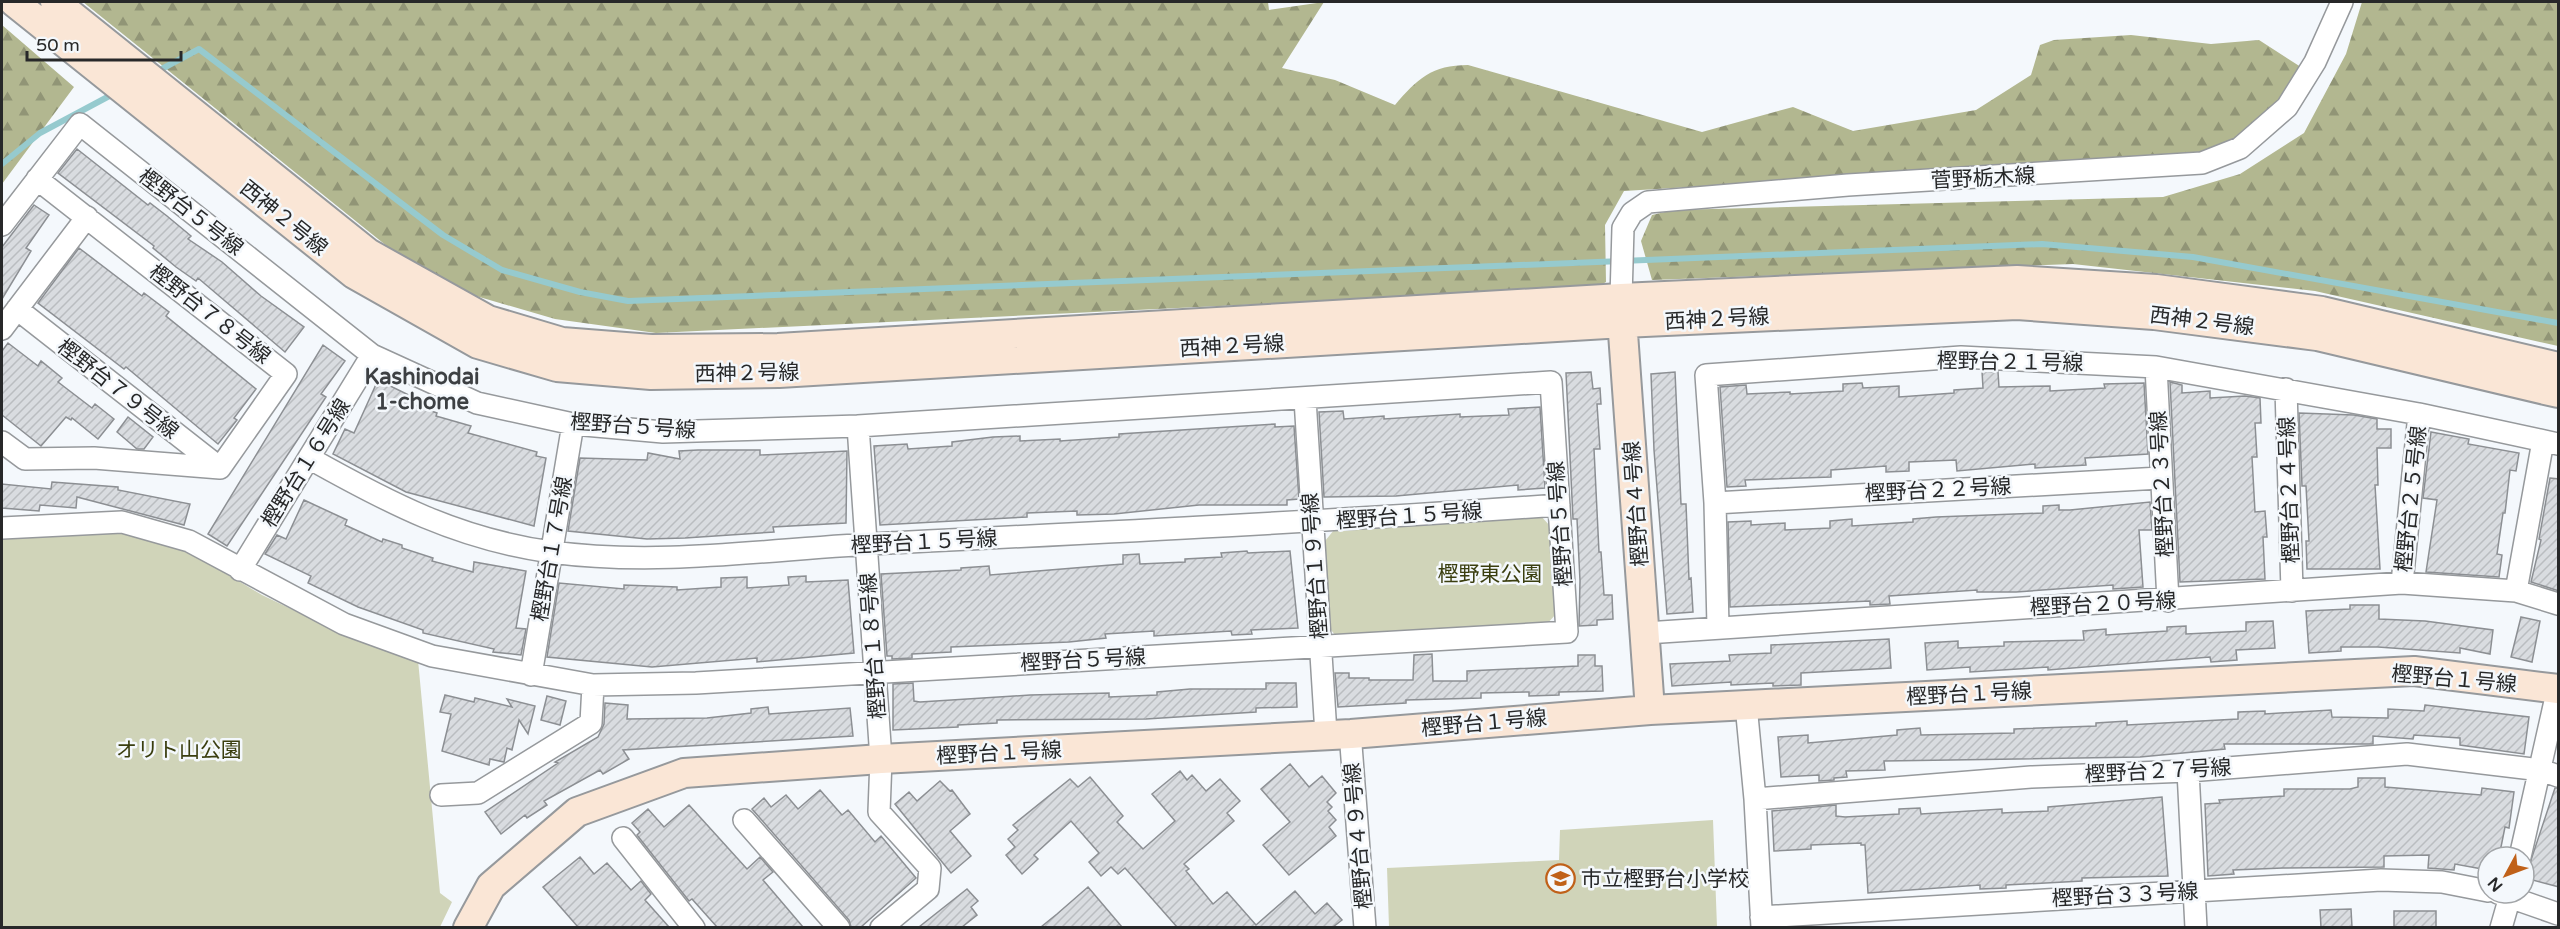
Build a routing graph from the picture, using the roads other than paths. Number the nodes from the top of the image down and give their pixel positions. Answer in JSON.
{"nodes":[{"id":1,"x":14,"y":2,"type":"edge"},
{"id":2,"x":55,"y":2,"type":"edge"},
{"id":3,"x":2342,"y":2,"type":"edge"},
{"id":4,"x":37,"y":179,"type":"junction"},
{"id":5,"x":87,"y":217,"type":"junction"},
{"id":6,"x":2,"y":225,"type":"edge"},
{"id":7,"x":1622,"y":299,"type":"junction"},
{"id":8,"x":17,"y":309,"type":"junction"},
{"id":9,"x":2,"y":329,"type":"edge"},
{"id":10,"x":372,"y":356,"type":"junction"},
{"id":11,"x":2156,"y":367,"type":"junction"},
{"id":12,"x":2559,"y":367,"type":"edge"},
{"id":13,"x":2286,"y":389,"type":"junction"},
{"id":14,"x":2559,"y":393,"type":"edge"},
{"id":15,"x":1305,"y":399,"type":"junction"},
{"id":16,"x":2419,"y":414,"type":"junction"},
{"id":17,"x":573,"y":424,"type":"junction"},
{"id":18,"x":858,"y":426,"type":"junction"},
{"id":19,"x":2,"y":442,"type":"edge"},
{"id":20,"x":2551,"y":443,"type":"edge"},
{"id":21,"x":309,"y":458,"type":"junction"},
{"id":22,"x":220,"y":468,"type":"junction"},
{"id":23,"x":2160,"y":478,"type":"junction"},
{"id":24,"x":1715,"y":503,"type":"junction"},
{"id":25,"x":1559,"y":505,"type":"junction"},
{"id":26,"x":1312,"y":523,"type":"junction"},
{"id":27,"x":2,"y":528,"type":"edge"},
{"id":28,"x":866,"y":544,"type":"junction"},
{"id":29,"x":552,"y":552,"type":"junction"},
{"id":30,"x":240,"y":570,"type":"junction"},
{"id":31,"x":2402,"y":583,"type":"junction"},
{"id":32,"x":2292,"y":591,"type":"junction"},
{"id":33,"x":2516,"y":591,"type":"junction"},
{"id":34,"x":2168,"y":601,"type":"junction"},
{"id":35,"x":2559,"y":604,"type":"edge"},
{"id":36,"x":1718,"y":627,"type":"junction"},
{"id":37,"x":1646,"y":633,"type":"junction"},
{"id":38,"x":1320,"y":647,"type":"junction"},
{"id":39,"x":875,"y":672,"type":"junction"},
{"id":40,"x":531,"y":675,"type":"junction"},
{"id":41,"x":593,"y":685,"type":"junction"},
{"id":42,"x":2558,"y":688,"type":"edge"},
{"id":43,"x":1746,"y":705,"type":"junction"},
{"id":44,"x":1650,"y":710,"type":"junction"},
{"id":45,"x":1339,"y":740,"type":"junction"},
{"id":46,"x":881,"y":759,"type":"junction"},
{"id":47,"x":2188,"y":771,"type":"junction"},
{"id":48,"x":2550,"y":773,"type":"edge"},
{"id":49,"x":441,"y":795,"type":"dead end"},
{"id":50,"x":1755,"y":799,"type":"junction"},
{"id":51,"x":744,"y":820,"type":"dead end"},
{"id":52,"x":623,"y":838,"type":"dead end"},
{"id":53,"x":2524,"y":845,"type":"edge"},
{"id":54,"x":2476,"y":889,"type":"edge"},
{"id":55,"x":2194,"y":892,"type":"junction"},
{"id":56,"x":2504,"y":905,"type":"edge"},
{"id":57,"x":2535,"y":905,"type":"edge"},
{"id":58,"x":2559,"y":914,"type":"edge"},
{"id":59,"x":1762,"y":922,"type":"edge"},
{"id":60,"x":468,"y":927,"type":"edge"},
{"id":61,"x":694,"y":927,"type":"edge"},
{"id":62,"x":839,"y":927,"type":"edge"},
{"id":63,"x":881,"y":927,"type":"edge"},
{"id":64,"x":1365,"y":927,"type":"edge"},
{"id":65,"x":2196,"y":927,"type":"edge"},
{"id":66,"x":2501,"y":927,"type":"edge"}],
"edges":[{"from":1,"to":7,"type":"street","name":"西神２号線"},
{"from":2,"to":7,"type":"street","name":"西神２号線"},
{"from":3,"to":7,"type":"street","name":"菅野栃木線"},
{"from":4,"to":5,"type":"street","name":"樫野台７８号線"},
{"from":4,"to":6,"type":"street"},
{"from":4,"to":10,"type":"street","name":"樫野台５号線"},
{"from":5,"to":8,"type":"street"},
{"from":5,"to":22,"type":"street","name":"樫野台７８号線"},
{"from":7,"to":12,"type":"street","name":"西神２号線"},
{"from":7,"to":14,"type":"street","name":"西神２号線"},
{"from":7,"to":37,"type":"street","name":"樫野台４号線"},
{"from":8,"to":9,"type":"street"},
{"from":8,"to":22,"type":"street","name":"樫野台７９号線"},
{"from":10,"to":17,"type":"street","name":"樫野台５号線"},
{"from":10,"to":21,"type":"street","name":"樫野台１６号線"},
{"from":11,"to":13,"type":"street","name":"樫野台２１号線"},
{"from":11,"to":23,"type":"street","name":"樫野台２３号線"},
{"from":11,"to":24,"type":"street","name":"樫野台２１号線"},
{"from":13,"to":16,"type":"street","name":"樫野台２１号線"},
{"from":13,"to":32,"type":"street","name":"樫野台２４号線"},
{"from":15,"to":18,"type":"street","name":"樫野台５号線"},
{"from":15,"to":25,"type":"street","name":"樫野台５号線"},
{"from":15,"to":26,"type":"street","name":"樫野台１９号線"},
{"from":16,"to":20,"type":"street","name":"樫野台２１号線"},
{"from":16,"to":31,"type":"street","name":"樫野台２５号線"},
{"from":17,"to":18,"type":"street","name":"樫野台５号線"},
{"from":17,"to":29,"type":"street","name":"樫野台１７号線"},
{"from":18,"to":28,"type":"street","name":"樫野台１８号線"},
{"from":19,"to":22,"type":"street"},
{"from":20,"to":33,"type":"street"},
{"from":21,"to":29,"type":"street","name":"樫野台１５号線"},
{"from":21,"to":30,"type":"street","name":"樫野台１６号線"},
{"from":23,"to":24,"type":"street","name":"樫野台２２号線"},
{"from":23,"to":34,"type":"street","name":"樫野台２３号線"},
{"from":24,"to":36,"type":"street","name":"樫野台２１号線"},
{"from":25,"to":26,"type":"street","name":"樫野台１５号線"},
{"from":25,"to":38,"type":"street","name":"樫野台５号線"},
{"from":26,"to":28,"type":"street","name":"樫野台１５号線"},
{"from":26,"to":38,"type":"street","name":"樫野台１９号線"},
{"from":27,"to":30,"type":"street","name":"樫野台５号線"},
{"from":28,"to":29,"type":"street","name":"樫野台１５号線"},
{"from":28,"to":39,"type":"street","name":"樫野台１８号線"},
{"from":29,"to":40,"type":"street","name":"樫野台１７号線"},
{"from":30,"to":40,"type":"street","name":"樫野台５号線"},
{"from":31,"to":32,"type":"street","name":"樫野台２０号線"},
{"from":31,"to":33,"type":"street","name":"樫野台２０号線"},
{"from":32,"to":34,"type":"street","name":"樫野台２０号線"},
{"from":33,"to":35,"type":"street","name":"樫野台２０号線"},
{"from":34,"to":36,"type":"street","name":"樫野台２０号線"},
{"from":36,"to":37,"type":"street","name":"樫野台２０号線"},
{"from":37,"to":44,"type":"street","name":"樫野台４号線"},
{"from":38,"to":39,"type":"street","name":"樫野台５号線"},
{"from":38,"to":45,"type":"street","name":"樫野台１９号線"},
{"from":39,"to":41,"type":"street","name":"樫野台５号線"},
{"from":39,"to":46,"type":"street","name":"樫野台１８号線"},
{"from":40,"to":41,"type":"street","name":"樫野台５号線"},
{"from":41,"to":49,"type":"street"},
{"from":42,"to":43,"type":"street","name":"樫野台１号線"},
{"from":42,"to":48,"type":"street"},
{"from":43,"to":44,"type":"street","name":"樫野台１号線"},
{"from":43,"to":50,"type":"street"},
{"from":44,"to":45,"type":"street","name":"樫野台１号線"},
{"from":45,"to":46,"type":"street","name":"樫野台１号線"},
{"from":45,"to":64,"type":"street","name":"樫野台４９号線"},
{"from":46,"to":60,"type":"street","name":"樫野台１号線"},
{"from":46,"to":63,"type":"street","name":"樫野台１８号線"},
{"from":47,"to":48,"type":"street","name":"樫野台２７号線"},
{"from":47,"to":50,"type":"street","name":"樫野台２７号線"},
{"from":47,"to":55,"type":"street"},
{"from":48,"to":53,"type":"street"},
{"from":50,"to":59,"type":"street"},
{"from":51,"to":62,"type":"street"},
{"from":52,"to":61,"type":"street"},
{"from":54,"to":55,"type":"street","name":"樫野台３３号線"},
{"from":55,"to":59,"type":"street","name":"樫野台３３号線"},
{"from":55,"to":65,"type":"street"},
{"from":56,"to":66,"type":"street"},
{"from":57,"to":58,"type":"street"}]}
